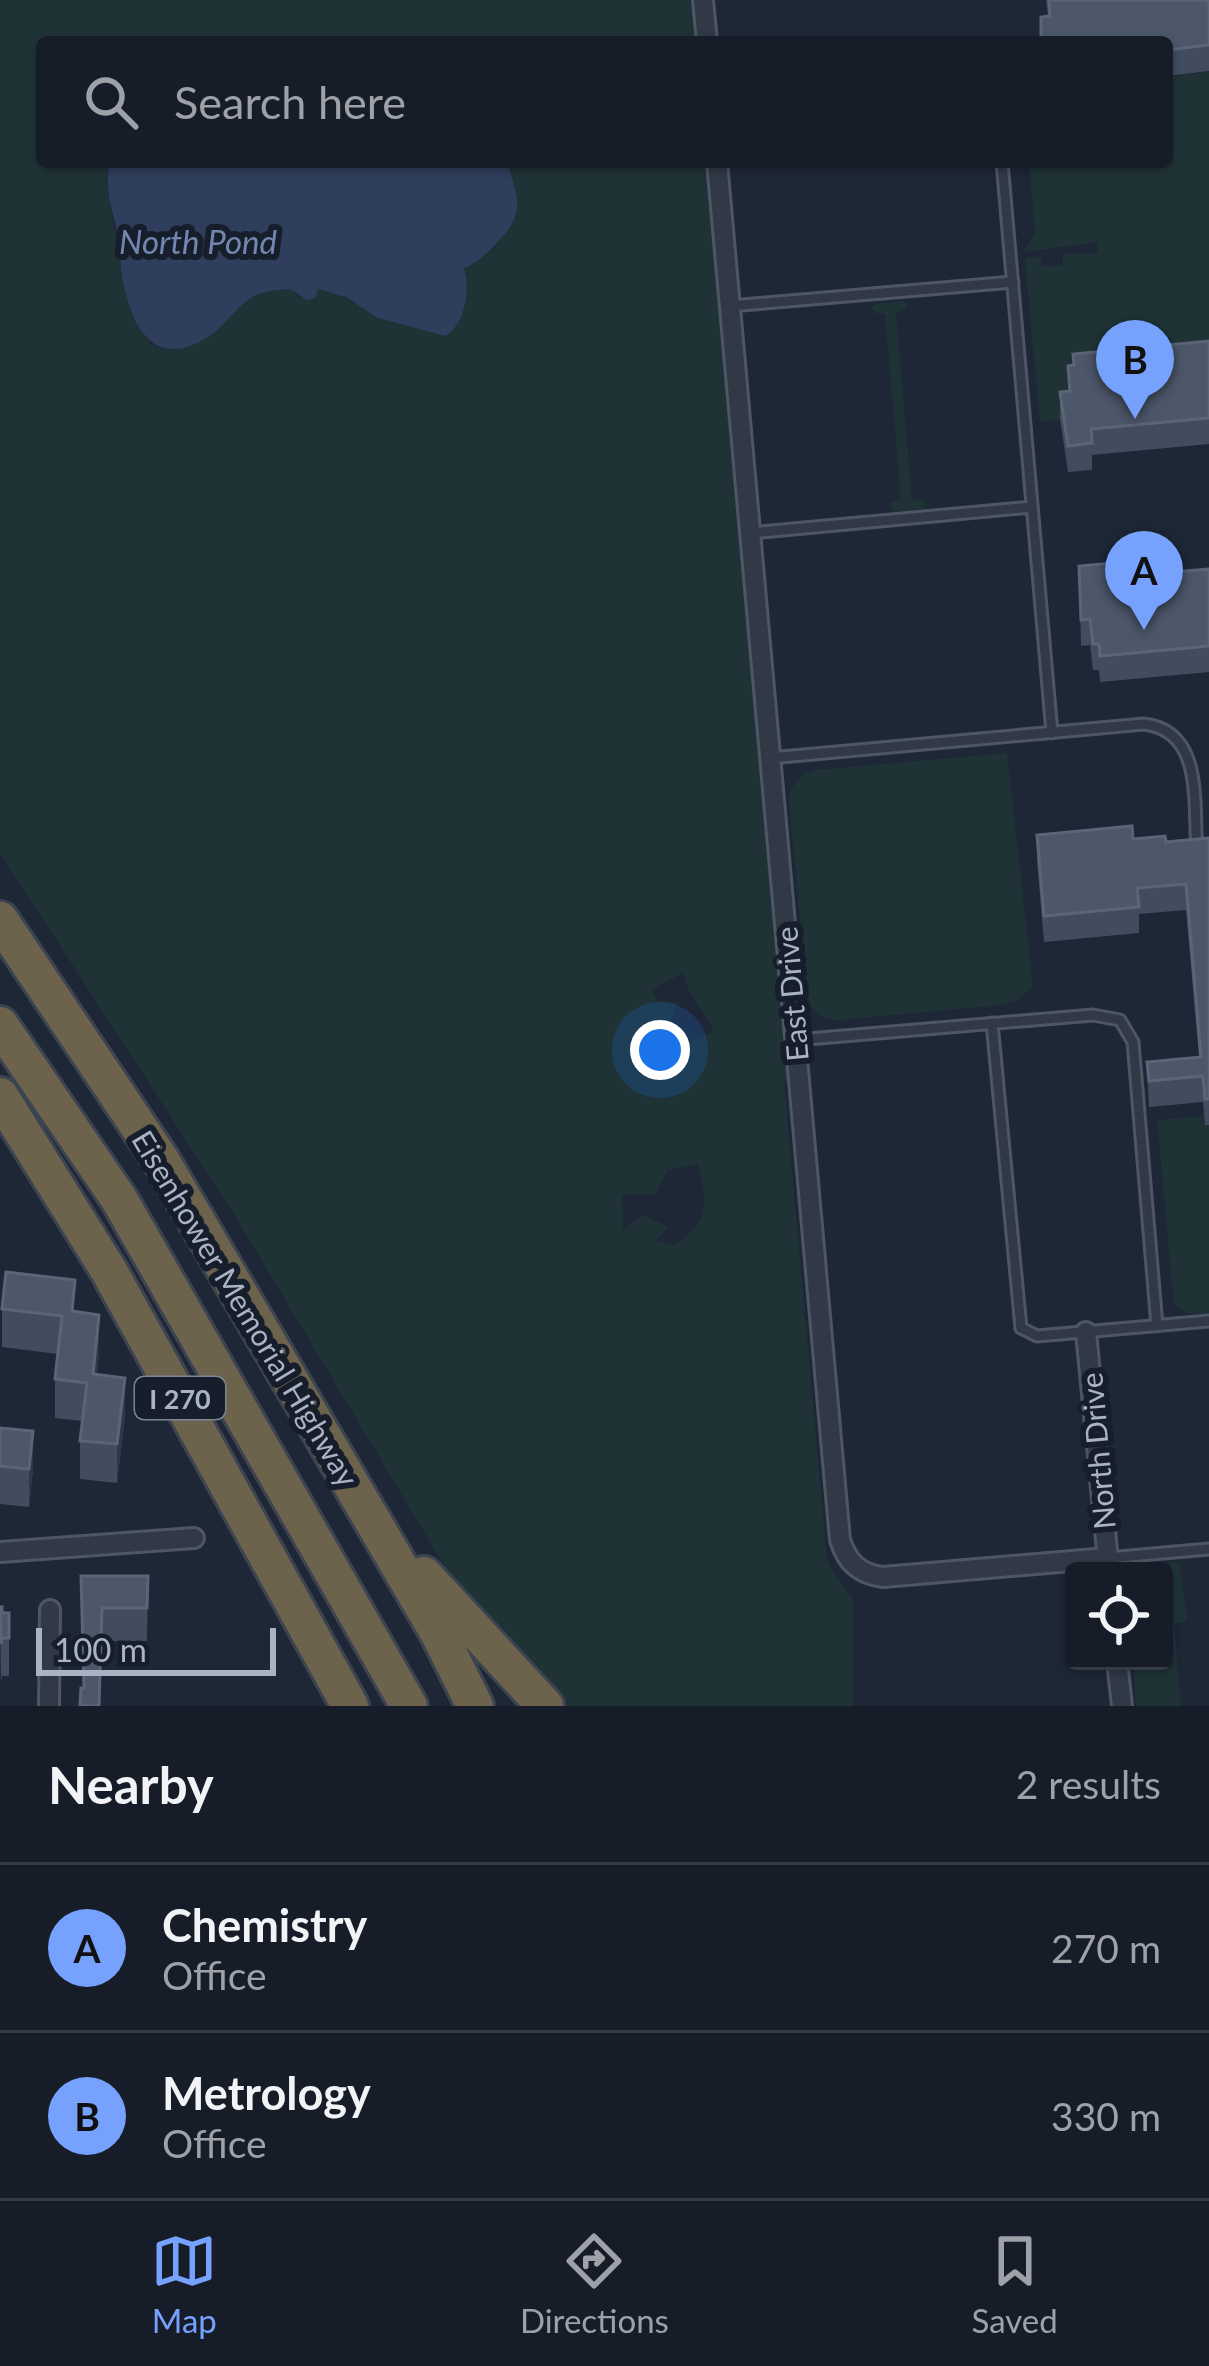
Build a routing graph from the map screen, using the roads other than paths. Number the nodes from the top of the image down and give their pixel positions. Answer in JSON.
{"nodes":[{"id":1,"x":703,"y":0,"type":"edge"},
{"id":2,"x":706,"y":36,"type":"edge"},
{"id":3,"x":718,"y":168,"type":"edge"},
{"id":4,"x":1002,"y":168,"type":"edge"},
{"id":5,"x":1012,"y":282,"type":"junction"},
{"id":6,"x":730,"y":306,"type":"junction"},
{"id":7,"x":1032,"y":507,"type":"junction"},
{"id":8,"x":751,"y":533,"type":"junction"},
{"id":9,"x":1052,"y":733,"type":"junction"},
{"id":10,"x":770,"y":758,"type":"junction"},
{"id":11,"x":1197,"y":854,"type":"edge"},
{"id":12,"x":0,"y":920,"type":"edge"},
{"id":13,"x":992,"y":1024,"type":"junction"},
{"id":14,"x":0,"y":1025,"type":"edge"},
{"id":15,"x":795,"y":1040,"type":"junction"},
{"id":16,"x":0,"y":1096,"type":"edge"},
{"id":17,"x":1209,"y":1322,"type":"edge"},
{"id":18,"x":1157,"y":1326,"type":"junction"},
{"id":19,"x":1086,"y":1332,"type":"junction"},
{"id":20,"x":197,"y":1336,"type":"junction"},
{"id":21,"x":353,"y":1488,"type":"junction"},
{"id":22,"x":194,"y":1538,"type":"dead end"},
{"id":23,"x":1209,"y":1549,"type":"edge"},
{"id":24,"x":0,"y":1552,"type":"edge"},
{"id":25,"x":1108,"y":1562,"type":"edge"},
{"id":26,"x":1121,"y":1562,"type":"edge"},
{"id":27,"x":1065,"y":1566,"type":"edge"},
{"id":28,"x":50,"y":1610,"type":"dead end"},
{"id":29,"x":1118,"y":1670,"type":"edge"},
{"id":30,"x":49,"y":1706,"type":"edge"},
{"id":31,"x":350,"y":1706,"type":"edge"},
{"id":32,"x":369,"y":1706,"type":"edge"},
{"id":33,"x":409,"y":1706,"type":"edge"},
{"id":34,"x":475,"y":1706,"type":"edge"},
{"id":35,"x":545,"y":1706,"type":"edge"},
{"id":36,"x":1122,"y":1706,"type":"edge"}],
"edges":[{"from":1,"to":2,"type":"street"},
{"from":3,"to":6,"type":"street","name":"East Drive"},
{"from":4,"to":5,"type":"lane"},
{"from":5,"to":6,"type":"lane"},
{"from":5,"to":7,"type":"lane"},
{"from":6,"to":8,"type":"street","name":"East Drive"},
{"from":7,"to":8,"type":"lane"},
{"from":7,"to":9,"type":"lane"},
{"from":8,"to":10,"type":"street","name":"East Drive"},
{"from":9,"to":10,"type":"lane"},
{"from":9,"to":11,"type":"lane"},
{"from":10,"to":15,"type":"street","name":"East Drive"},
{"from":12,"to":21,"type":"highway","name":"Eisenhower Memorial Highway"},
{"from":13,"to":15,"type":"lane"},
{"from":13,"to":18,"type":"lane"},
{"from":13,"to":19,"type":"lane"},
{"from":14,"to":20,"type":"highway","number":"I 270"},
{"from":15,"to":27,"type":"street","name":"East Drive"},
{"from":16,"to":31,"type":"highway","number":"I 270"},
{"from":17,"to":18,"type":"lane"},
{"from":18,"to":19,"type":"lane"},
{"from":19,"to":25,"type":"street","name":"North Drive"},
{"from":20,"to":32,"type":"highway"},
{"from":20,"to":33,"type":"highway","number":"I 270"},
{"from":21,"to":34,"type":"highway","name":"Eisenhower Memorial Highway"},
{"from":21,"to":35,"type":"highway"},
{"from":22,"to":24,"type":"street"},
{"from":23,"to":26,"type":"lane"},
{"from":28,"to":30,"type":"street"},
{"from":29,"to":36,"type":"street"}]}
